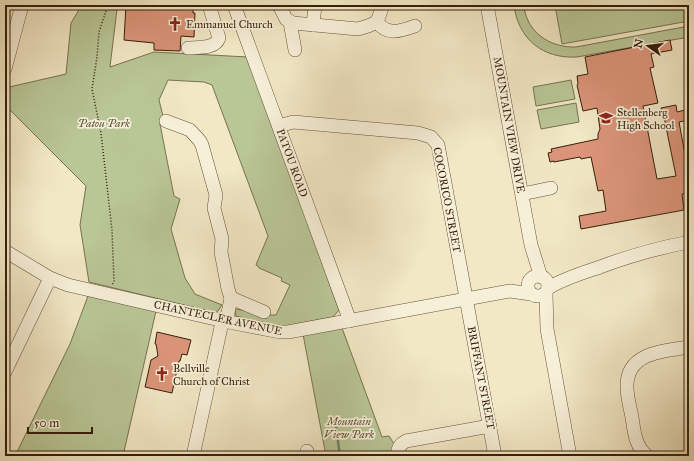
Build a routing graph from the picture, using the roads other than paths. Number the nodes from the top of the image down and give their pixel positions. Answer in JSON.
{"nodes":[{"id":1,"x":22,"y":5,"type":"edge"},
{"id":2,"x":209,"y":5,"type":"edge"},
{"id":3,"x":234,"y":5,"type":"edge"},
{"id":4,"x":279,"y":5,"type":"edge"},
{"id":5,"x":315,"y":5,"type":"edge"},
{"id":6,"x":382,"y":5,"type":"edge"},
{"id":7,"x":487,"y":5,"type":"edge"},
{"id":8,"x":290,"y":22,"type":"junction"},
{"id":9,"x":377,"y":22,"type":"junction"},
{"id":10,"x":313,"y":25,"type":"junction"},
{"id":11,"x":415,"y":26,"type":"dead end"},
{"id":12,"x":188,"y":48,"type":"dead end"},
{"id":13,"x":294,"y":50,"type":"dead end"},
{"id":14,"x":5,"y":69,"type":"edge"},
{"id":15,"x":166,"y":121,"type":"dead end"},
{"id":16,"x":279,"y":126,"type":"junction"},
{"id":17,"x":552,"y":188,"type":"dead end"},
{"id":18,"x":522,"y":194,"type":"junction"},
{"id":19,"x":689,"y":242,"type":"edge"},
{"id":20,"x":5,"y":251,"type":"edge"},
{"id":21,"x":50,"y":278,"type":"junction"},
{"id":22,"x":538,"y":286,"type":"junction"},
{"id":23,"x":231,"y":298,"type":"junction"},
{"id":24,"x":466,"y":299,"type":"junction"},
{"id":25,"x":264,"y":312,"type":"dead end"},
{"id":26,"x":224,"y":321,"type":"junction"},
{"id":27,"x":350,"y":321,"type":"junction"},
{"id":28,"x":689,"y":346,"type":"edge"},
{"id":29,"x":5,"y":372,"type":"edge"},
{"id":30,"x":490,"y":426,"type":"junction"},
{"id":31,"x":193,"y":456,"type":"edge"},
{"id":32,"x":398,"y":456,"type":"edge"},
{"id":33,"x":495,"y":456,"type":"edge"},
{"id":34,"x":570,"y":456,"type":"edge"},
{"id":35,"x":647,"y":456,"type":"edge"}],
"edges":[{"from":1,"to":14,"type":"street"},
{"from":2,"to":12,"type":"street"},
{"from":3,"to":16,"type":"street","name":"PATOU ROAD"},
{"from":4,"to":8,"type":"street"},
{"from":5,"to":10,"type":"street"},
{"from":6,"to":9,"type":"street"},
{"from":7,"to":18,"type":"street","name":"MOUNTAIN VIEW DRIVE"},
{"from":8,"to":10,"type":"street"},
{"from":8,"to":13,"type":"street"},
{"from":9,"to":10,"type":"street"},
{"from":9,"to":11,"type":"street"},
{"from":15,"to":23,"type":"street"},
{"from":16,"to":24,"type":"street","name":"COCORICO STREET"},
{"from":16,"to":27,"type":"street","name":"PATOU ROAD"},
{"from":17,"to":18,"type":"street"},
{"from":18,"to":22,"type":"street","name":"MOUNTAIN VIEW DRIVE"},
{"from":19,"to":22,"type":"street","name":"CHANTECLER AVENUE"},
{"from":20,"to":21,"type":"street","name":"CHANTECLER AVENUE"},
{"from":21,"to":26,"type":"street","name":"CHANTECLER AVENUE"},
{"from":21,"to":29,"type":"street"},
{"from":22,"to":24,"type":"street","name":"CHANTECLER AVENUE"},
{"from":22,"to":34,"type":"street","name":"MOUNTAIN VIEW DRIVE"},
{"from":23,"to":25,"type":"street"},
{"from":23,"to":26,"type":"street"},
{"from":24,"to":27,"type":"street","name":"CHANTECLER AVENUE"},
{"from":24,"to":30,"type":"street","name":"BRIFFANT STREET"},
{"from":26,"to":27,"type":"street","name":"CHANTECLER AVENUE"},
{"from":26,"to":31,"type":"street"},
{"from":28,"to":35,"type":"street"},
{"from":30,"to":32,"type":"street"},
{"from":30,"to":33,"type":"street","name":"BRIFFANT STREET"}]}
